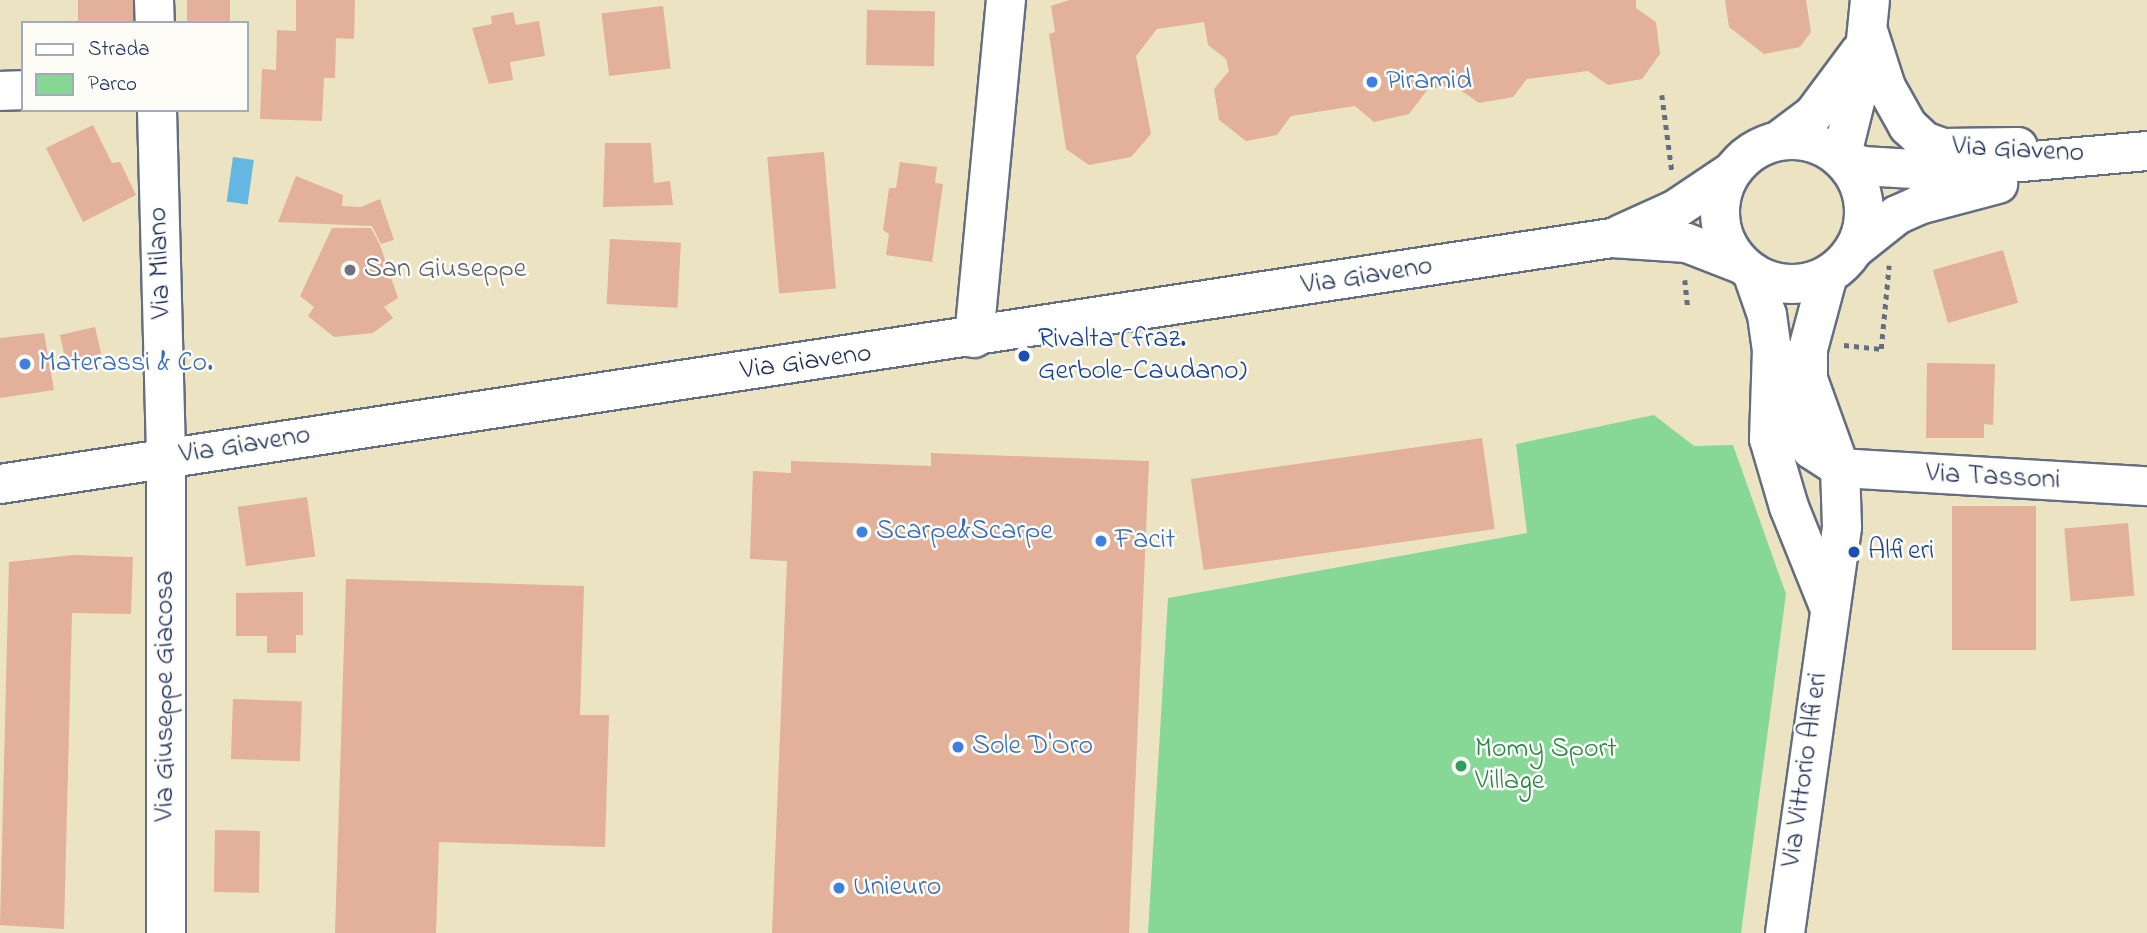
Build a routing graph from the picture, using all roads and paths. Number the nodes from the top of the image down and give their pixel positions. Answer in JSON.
{"nodes":[{"id":1,"x":154,"y":0,"type":"edge"},
{"id":2,"x":1006,"y":0,"type":"edge"},
{"id":3,"x":1870,"y":17,"type":"edge"},
{"id":4,"x":155,"y":21,"type":"edge"},
{"id":5,"x":21,"y":90,"type":"edge"},
{"id":6,"x":0,"y":91,"type":"edge"},
{"id":7,"x":157,"y":112,"type":"edge"},
{"id":8,"x":1781,"y":139,"type":"junction"},
{"id":9,"x":2124,"y":155,"type":"edge"},
{"id":10,"x":1841,"y":158,"type":"junction"},
{"id":11,"x":1731,"y":172,"type":"junction"},
{"id":12,"x":1612,"y":237,"type":"junction"},
{"id":13,"x":1841,"y":262,"type":"junction"},
{"id":14,"x":1746,"y":268,"type":"junction"},
{"id":15,"x":974,"y":338,"type":"junction"},
{"id":16,"x":1774,"y":377,"type":"junction"},
{"id":17,"x":166,"y":458,"type":"junction"},
{"id":18,"x":1840,"y":468,"type":"junction"},
{"id":19,"x":0,"y":484,"type":"edge"},
{"id":20,"x":2147,"y":486,"type":"edge"},
{"id":21,"x":1828,"y":606,"type":"junction"},
{"id":22,"x":166,"y":933,"type":"edge"},
{"id":23,"x":1785,"y":933,"type":"edge"}],
"edges":[{"from":1,"to":4,"type":"street"},
{"from":2,"to":15,"type":"street"},
{"from":3,"to":8,"type":"street"},
{"from":3,"to":9,"type":"street","name":"Via Giaveno"},
{"from":3,"to":10,"type":"street"},
{"from":5,"to":6,"type":"street"},
{"from":7,"to":17,"type":"street","name":"Via Milano"},
{"from":8,"to":10,"type":"street","name":"Via Giaveno"},
{"from":8,"to":11,"type":"street","name":"Via Giaveno"},
{"from":9,"to":10,"type":"street","name":"Via Giaveno"},
{"from":9,"to":13,"type":"street","name":"Via Giaveno"},
{"from":10,"to":13,"type":"street"},
{"from":11,"to":12,"type":"street","name":"Via Giaveno"},
{"from":11,"to":14,"type":"street"},
{"from":12,"to":14,"type":"street","name":"Via Giaveno"},
{"from":12,"to":15,"type":"street","name":"Via Giaveno"},
{"from":13,"to":14,"type":"street","name":"Via Giaveno"},
{"from":13,"to":18,"type":"street","name":"Via Vittorio Alfieri"},
{"from":14,"to":16,"type":"street","name":"Via Vittorio Alfieri"},
{"from":15,"to":17,"type":"street","name":"Via Giaveno"},
{"from":16,"to":18,"type":"street","name":"Via Vittorio Alfieri"},
{"from":16,"to":21,"type":"street","name":"Via Vittorio Alfieri"},
{"from":17,"to":19,"type":"street","name":"Via Giaveno"},
{"from":17,"to":22,"type":"street","name":"Via Giuseppe Giacosa"},
{"from":18,"to":20,"type":"street","name":"Via Tassoni"},
{"from":18,"to":21,"type":"street","name":"Via Vittorio Alfieri"},
{"from":21,"to":23,"type":"street","name":"Via Vittorio Alfieri"}]}
